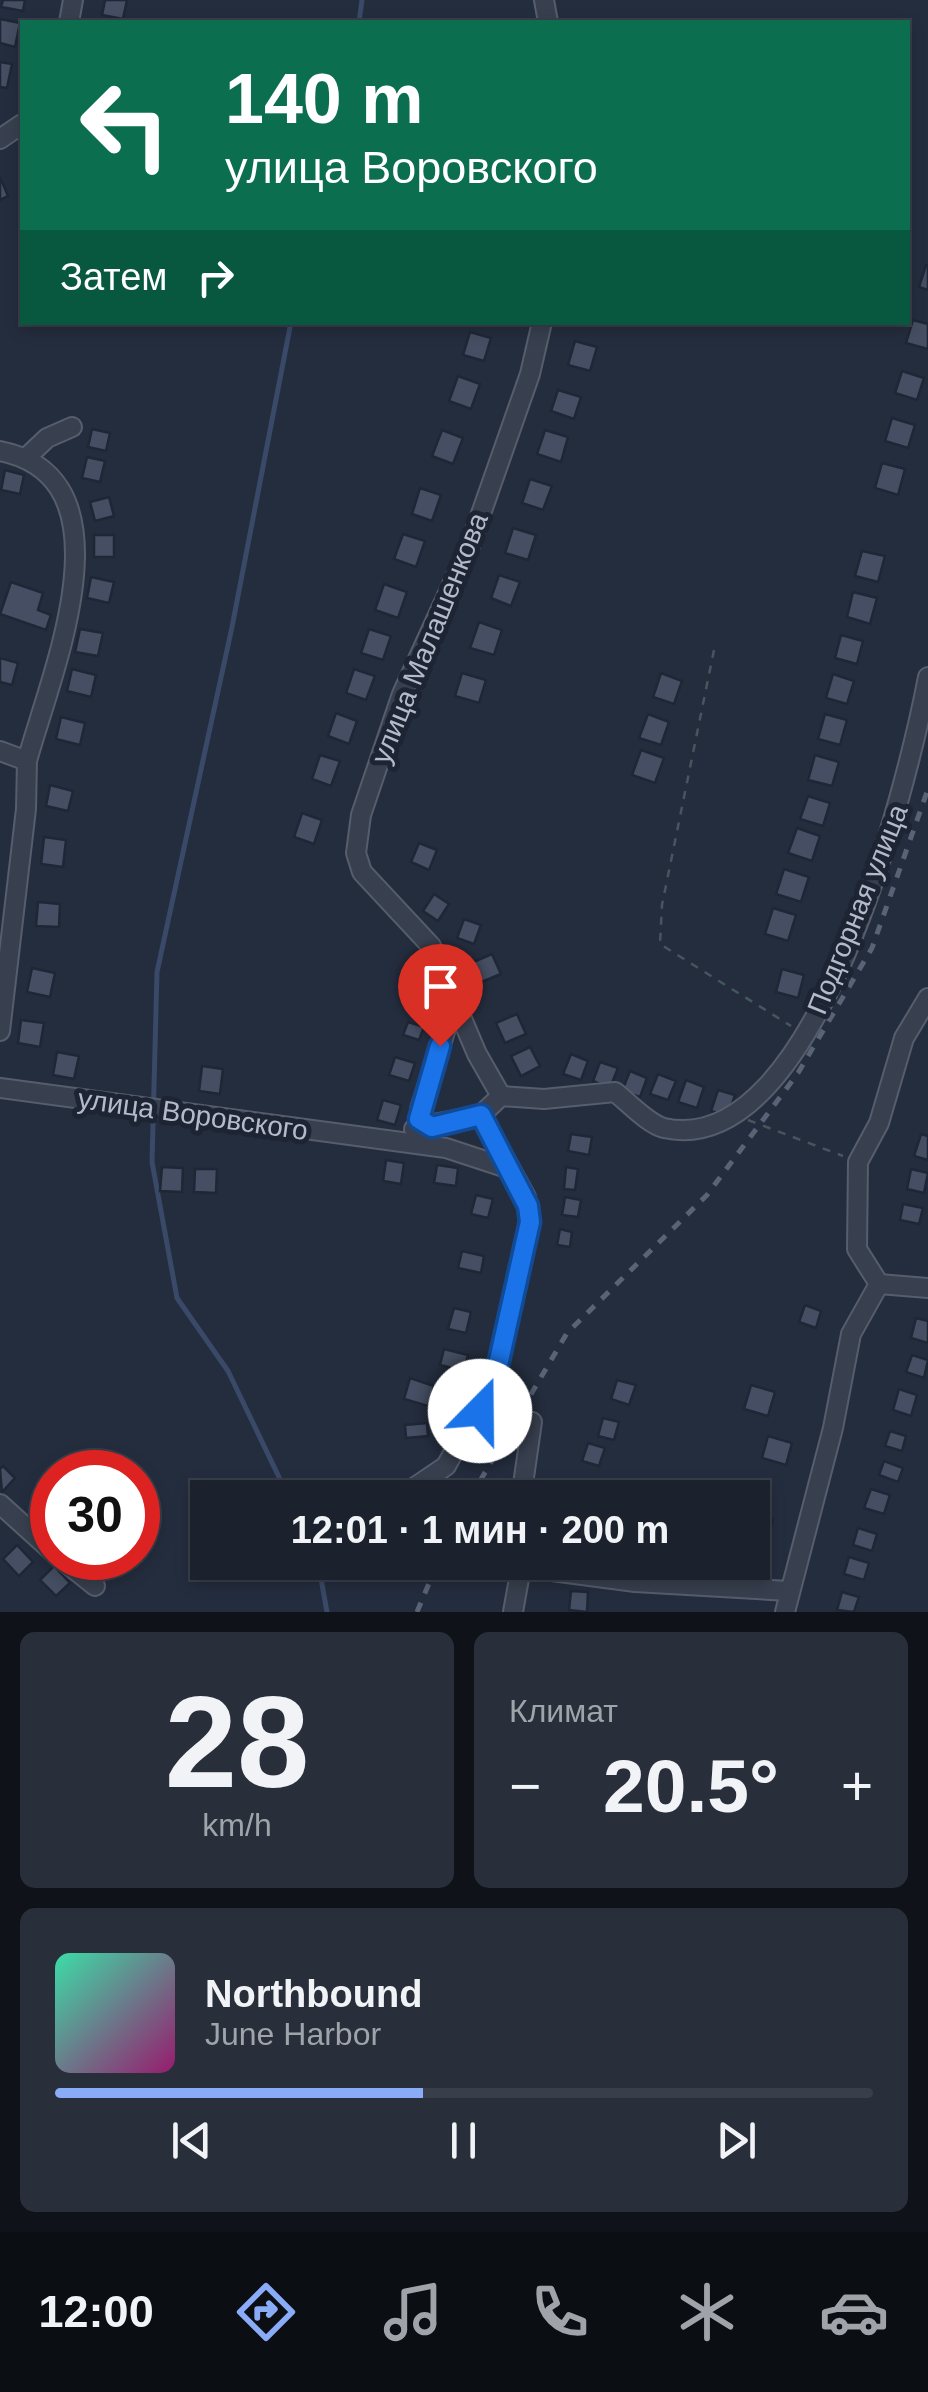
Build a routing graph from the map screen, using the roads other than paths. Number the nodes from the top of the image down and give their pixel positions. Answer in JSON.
{"nodes":[{"id":1,"x":541,"y":325,"type":"edge"},
{"id":2,"x":72,"y":427,"type":"dead end"},
{"id":3,"x":0,"y":451,"type":"edge"},
{"id":4,"x":28,"y":456,"type":"junction"},
{"id":5,"x":928,"y":677,"type":"edge"},
{"id":6,"x":0,"y":751,"type":"edge"},
{"id":7,"x":27,"y":761,"type":"junction"},
{"id":8,"x":928,"y":998,"type":"edge"},
{"id":9,"x":455,"y":1001,"type":"junction"},
{"id":10,"x":0,"y":1030,"type":"edge"},
{"id":11,"x":0,"y":1088,"type":"edge"},
{"id":12,"x":501,"y":1096,"type":"junction"},
{"id":13,"x":481,"y":1115,"type":"junction"},
{"id":14,"x":423,"y":1126,"type":"junction"},
{"id":15,"x":386,"y":1142,"type":"junction"},
{"id":16,"x":510,"y":1168,"type":"junction"},
{"id":17,"x":879,"y":1284,"type":"junction"},
{"id":18,"x":928,"y":1288,"type":"edge"},
{"id":19,"x":532,"y":1422,"type":"dead end"},
{"id":20,"x":426,"y":1480,"type":"edge"},
{"id":21,"x":523,"y":1480,"type":"edge"},
{"id":22,"x":0,"y":1504,"type":"edge"},
{"id":23,"x":30,"y":1531,"type":"edge"},
{"id":24,"x":88,"y":1580,"type":"edge"},
{"id":25,"x":519,"y":1580,"type":"edge"},
{"id":26,"x":621,"y":1580,"type":"edge"},
{"id":27,"x":95,"y":1586,"type":"dead end"},
{"id":28,"x":789,"y":1590,"type":"junction"},
{"id":29,"x":513,"y":1612,"type":"edge"},
{"id":30,"x":785,"y":1612,"type":"edge"}],
"edges":[{"from":1,"to":9,"type":"street","name":"улица Малашенкова"},
{"from":2,"to":4,"type":"street"},
{"from":3,"to":4,"type":"street"},
{"from":4,"to":7,"type":"street"},
{"from":5,"to":12,"type":"street","name":"Подгорная улица"},
{"from":6,"to":7,"type":"street"},
{"from":7,"to":10,"type":"street"},
{"from":8,"to":17,"type":"street"},
{"from":9,"to":12,"type":"street","name":"улица Малашенкова"},
{"from":9,"to":14,"type":"street"},
{"from":11,"to":15,"type":"street","name":"улица Воровского"},
{"from":12,"to":13,"type":"street"},
{"from":13,"to":14,"type":"street"},
{"from":13,"to":16,"type":"street"},
{"from":14,"to":15,"type":"street"},
{"from":15,"to":16,"type":"street","name":"улица Воровского"},
{"from":16,"to":20,"type":"street"},
{"from":17,"to":18,"type":"street"},
{"from":17,"to":28,"type":"street"},
{"from":19,"to":21,"type":"street"},
{"from":22,"to":23,"type":"street"},
{"from":24,"to":27,"type":"street"},
{"from":25,"to":29,"type":"street"},
{"from":26,"to":28,"type":"street"},
{"from":28,"to":30,"type":"street"}]}
